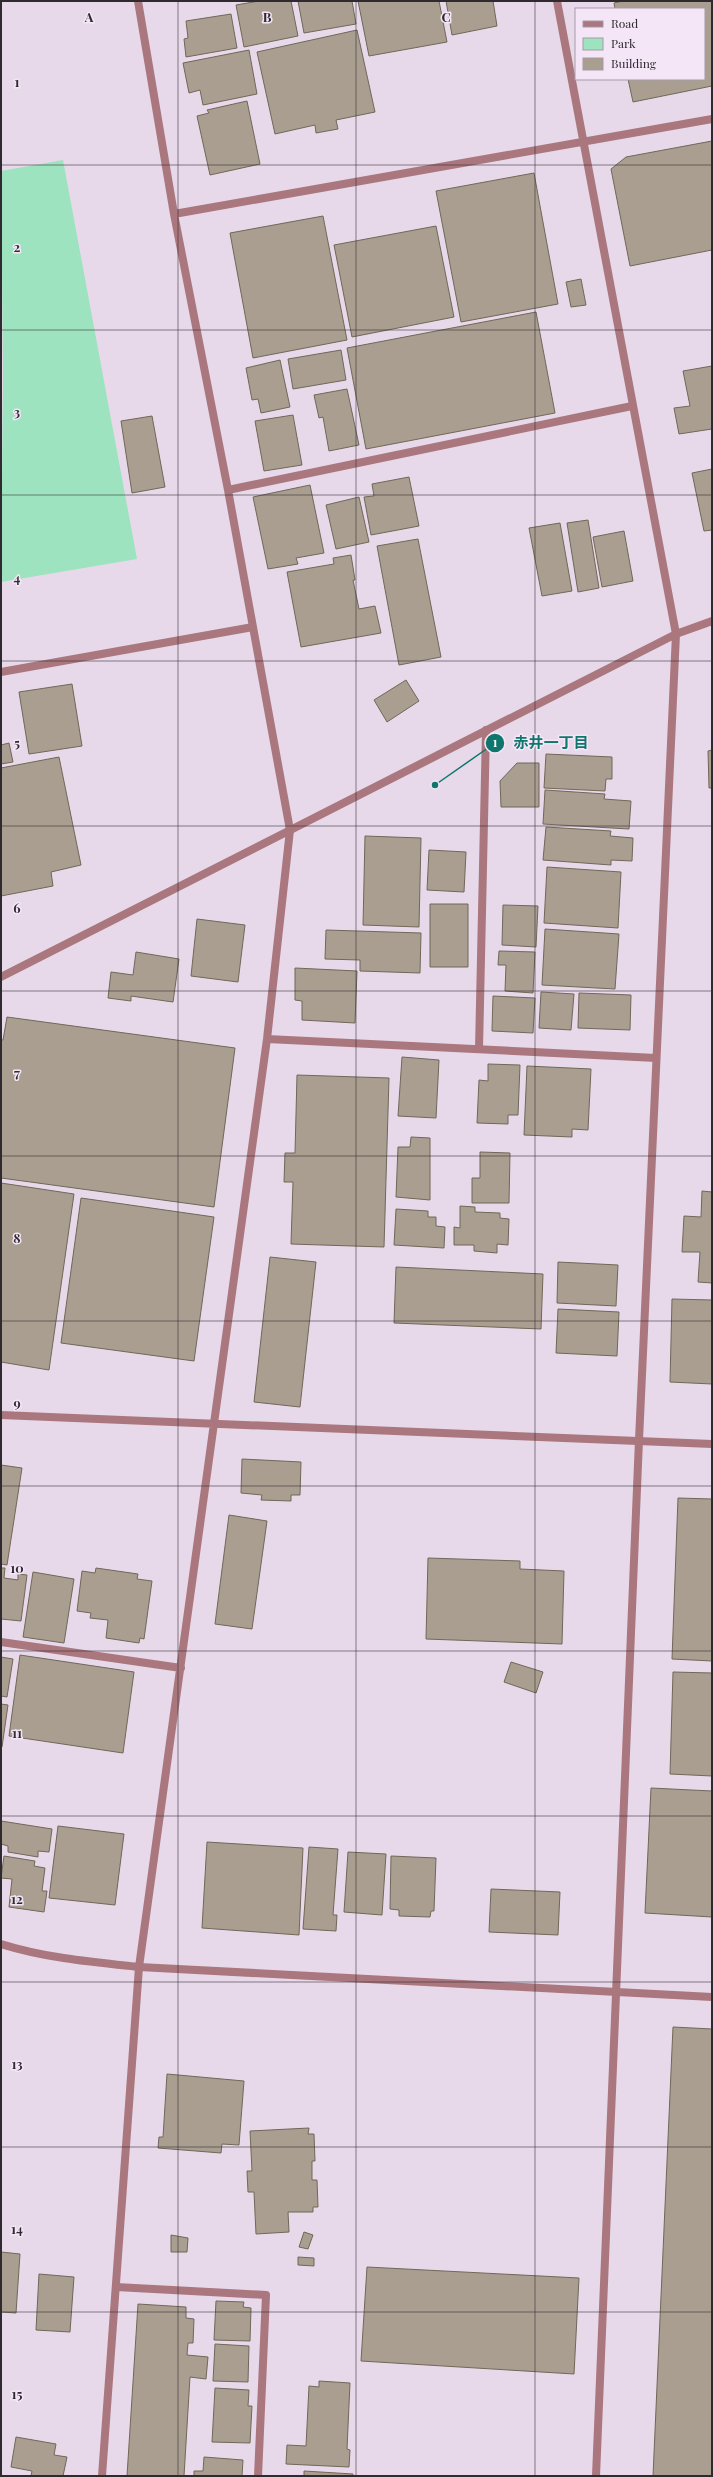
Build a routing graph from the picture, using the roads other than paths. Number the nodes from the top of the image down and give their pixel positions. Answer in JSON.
{"nodes":[{"id":1,"x":138,"y":1,"type":"edge"},
{"id":2,"x":557,"y":1,"type":"edge"},
{"id":3,"x":712,"y":118,"type":"edge"},
{"id":4,"x":582,"y":140,"type":"junction"},
{"id":5,"x":174,"y":214,"type":"junction"},
{"id":6,"x":632,"y":406,"type":"junction"},
{"id":7,"x":228,"y":490,"type":"junction"},
{"id":8,"x":712,"y":621,"type":"edge"},
{"id":9,"x":253,"y":627,"type":"junction"},
{"id":10,"x":676,"y":634,"type":"junction"},
{"id":11,"x":1,"y":672,"type":"edge"},
{"id":12,"x":486,"y":730,"type":"junction"},
{"id":13,"x":290,"y":830,"type":"junction"},
{"id":14,"x":1,"y":977,"type":"edge"},
{"id":15,"x":267,"y":1039,"type":"junction"},
{"id":16,"x":479,"y":1049,"type":"junction"},
{"id":17,"x":656,"y":1058,"type":"junction"},
{"id":18,"x":1,"y":1415,"type":"edge"},
{"id":19,"x":215,"y":1424,"type":"junction"},
{"id":20,"x":639,"y":1440,"type":"junction"},
{"id":21,"x":712,"y":1444,"type":"edge"},
{"id":22,"x":1,"y":1642,"type":"edge"},
{"id":23,"x":181,"y":1668,"type":"junction"},
{"id":24,"x":1,"y":1944,"type":"edge"},
{"id":25,"x":139,"y":1967,"type":"junction"},
{"id":26,"x":616,"y":1993,"type":"junction"},
{"id":27,"x":712,"y":1997,"type":"edge"},
{"id":28,"x":116,"y":2287,"type":"junction"},
{"id":29,"x":102,"y":2476,"type":"edge"},
{"id":30,"x":258,"y":2476,"type":"edge"},
{"id":31,"x":596,"y":2476,"type":"edge"}],
"edges":[{"from":1,"to":5,"type":"street"},
{"from":2,"to":4,"type":"street"},
{"from":3,"to":4,"type":"street"},
{"from":4,"to":5,"type":"street"},
{"from":4,"to":6,"type":"street"},
{"from":5,"to":7,"type":"street"},
{"from":6,"to":7,"type":"street"},
{"from":6,"to":10,"type":"street"},
{"from":7,"to":9,"type":"street"},
{"from":8,"to":10,"type":"street"},
{"from":9,"to":11,"type":"street"},
{"from":9,"to":13,"type":"street"},
{"from":10,"to":12,"type":"street"},
{"from":10,"to":17,"type":"street"},
{"from":12,"to":13,"type":"street"},
{"from":12,"to":16,"type":"street"},
{"from":13,"to":14,"type":"street"},
{"from":13,"to":15,"type":"street"},
{"from":15,"to":16,"type":"street"},
{"from":15,"to":19,"type":"street"},
{"from":16,"to":17,"type":"street"},
{"from":17,"to":20,"type":"street"},
{"from":18,"to":19,"type":"street"},
{"from":19,"to":20,"type":"street"},
{"from":19,"to":23,"type":"street"},
{"from":20,"to":21,"type":"street"},
{"from":20,"to":26,"type":"street"},
{"from":22,"to":23,"type":"street"},
{"from":23,"to":25,"type":"street"},
{"from":24,"to":25,"type":"street"},
{"from":25,"to":26,"type":"street"},
{"from":25,"to":28,"type":"street"},
{"from":26,"to":27,"type":"street"},
{"from":26,"to":31,"type":"street"},
{"from":28,"to":29,"type":"street"},
{"from":28,"to":30,"type":"street"}]}
